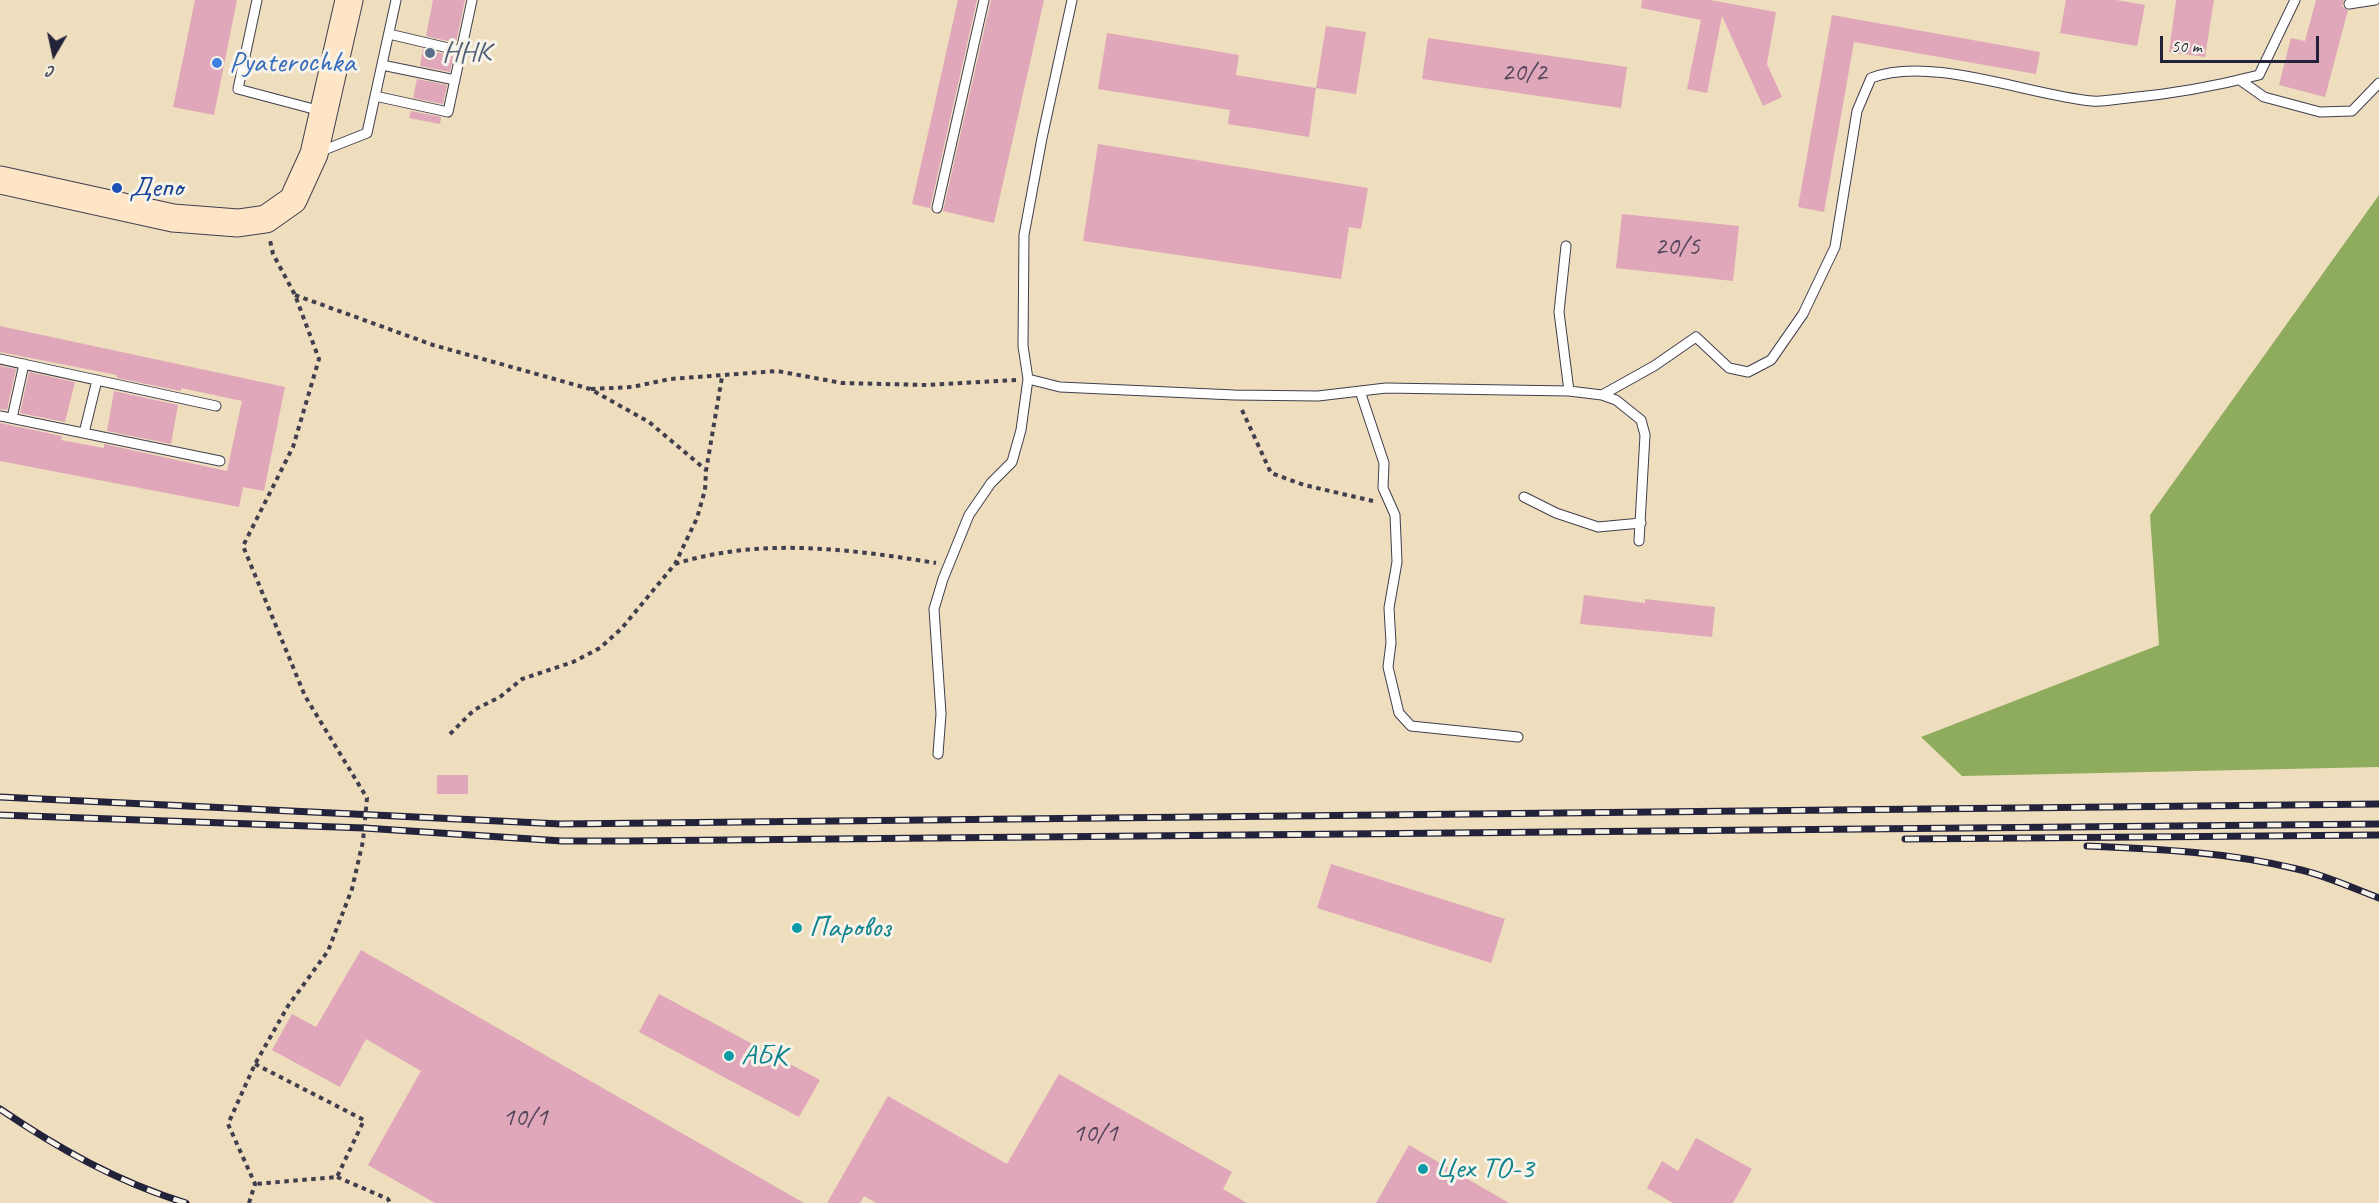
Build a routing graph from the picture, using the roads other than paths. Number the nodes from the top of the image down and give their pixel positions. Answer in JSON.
{"nodes":[{"id":1,"x":257,"y":0,"type":"edge"},
{"id":2,"x":348,"y":0,"type":"edge"},
{"id":3,"x":396,"y":0,"type":"edge"},
{"id":4,"x":472,"y":0,"type":"edge"},
{"id":5,"x":984,"y":0,"type":"edge"},
{"id":6,"x":1072,"y":0,"type":"edge"},
{"id":7,"x":2295,"y":0,"type":"edge"},
{"id":8,"x":2375,"y":0,"type":"edge"},
{"id":9,"x":2349,"y":4,"type":"dead end"},
{"id":10,"x":388,"y":34,"type":"junction"},
{"id":11,"x":461,"y":51,"type":"junction"},
{"id":12,"x":382,"y":65,"type":"junction"},
{"id":13,"x":455,"y":80,"type":"junction"},
{"id":14,"x":2240,"y":80,"type":"junction"},
{"id":15,"x":2379,"y":83,"type":"edge"},
{"id":16,"x":375,"y":96,"type":"junction"},
{"id":17,"x":323,"y":112,"type":"junction"},
{"id":18,"x":314,"y":154,"type":"junction"},
{"id":19,"x":0,"y":180,"type":"edge"},
{"id":20,"x":937,"y":208,"type":"dead end"},
{"id":21,"x":1566,"y":246,"type":"dead end"},
{"id":22,"x":0,"y":359,"type":"edge"},
{"id":23,"x":24,"y":364,"type":"junction"},
{"id":24,"x":1028,"y":379,"type":"junction"},
{"id":25,"x":97,"y":380,"type":"junction"},
{"id":26,"x":1360,"y":391,"type":"junction"},
{"id":27,"x":1569,"y":391,"type":"junction"},
{"id":28,"x":1602,"y":395,"type":"junction"},
{"id":29,"x":216,"y":406,"type":"dead end"},
{"id":30,"x":0,"y":416,"type":"edge"},
{"id":31,"x":12,"y":418,"type":"junction"},
{"id":32,"x":84,"y":433,"type":"junction"},
{"id":33,"x":220,"y":460,"type":"dead end"},
{"id":34,"x":1524,"y":497,"type":"dead end"},
{"id":35,"x":1641,"y":523,"type":"junction"},
{"id":36,"x":1639,"y":541,"type":"dead end"},
{"id":37,"x":1518,"y":736,"type":"dead end"},
{"id":38,"x":938,"y":754,"type":"dead end"}],
"edges":[{"from":1,"to":17,"type":"lane"},
{"from":2,"to":17,"type":"main road"},
{"from":3,"to":10,"type":"lane"},
{"from":4,"to":11,"type":"lane"},
{"from":5,"to":20,"type":"lane"},
{"from":6,"to":24,"type":"lane"},
{"from":7,"to":14,"type":"lane"},
{"from":8,"to":9,"type":"lane"},
{"from":10,"to":11,"type":"lane"},
{"from":10,"to":12,"type":"lane"},
{"from":11,"to":13,"type":"lane"},
{"from":12,"to":13,"type":"lane"},
{"from":12,"to":16,"type":"lane"},
{"from":13,"to":16,"type":"lane"},
{"from":14,"to":15,"type":"lane"},
{"from":14,"to":28,"type":"lane"},
{"from":16,"to":18,"type":"lane"},
{"from":17,"to":18,"type":"main road"},
{"from":18,"to":19,"type":"main road"},
{"from":21,"to":27,"type":"lane"},
{"from":22,"to":23,"type":"lane"},
{"from":23,"to":25,"type":"lane"},
{"from":23,"to":31,"type":"lane"},
{"from":24,"to":26,"type":"lane"},
{"from":24,"to":38,"type":"lane"},
{"from":25,"to":29,"type":"lane"},
{"from":25,"to":32,"type":"lane"},
{"from":26,"to":27,"type":"lane"},
{"from":26,"to":37,"type":"lane"},
{"from":27,"to":28,"type":"lane"},
{"from":28,"to":35,"type":"lane"},
{"from":30,"to":31,"type":"lane"},
{"from":31,"to":32,"type":"lane"},
{"from":32,"to":33,"type":"lane"},
{"from":34,"to":35,"type":"lane"},
{"from":35,"to":36,"type":"lane"}]}
